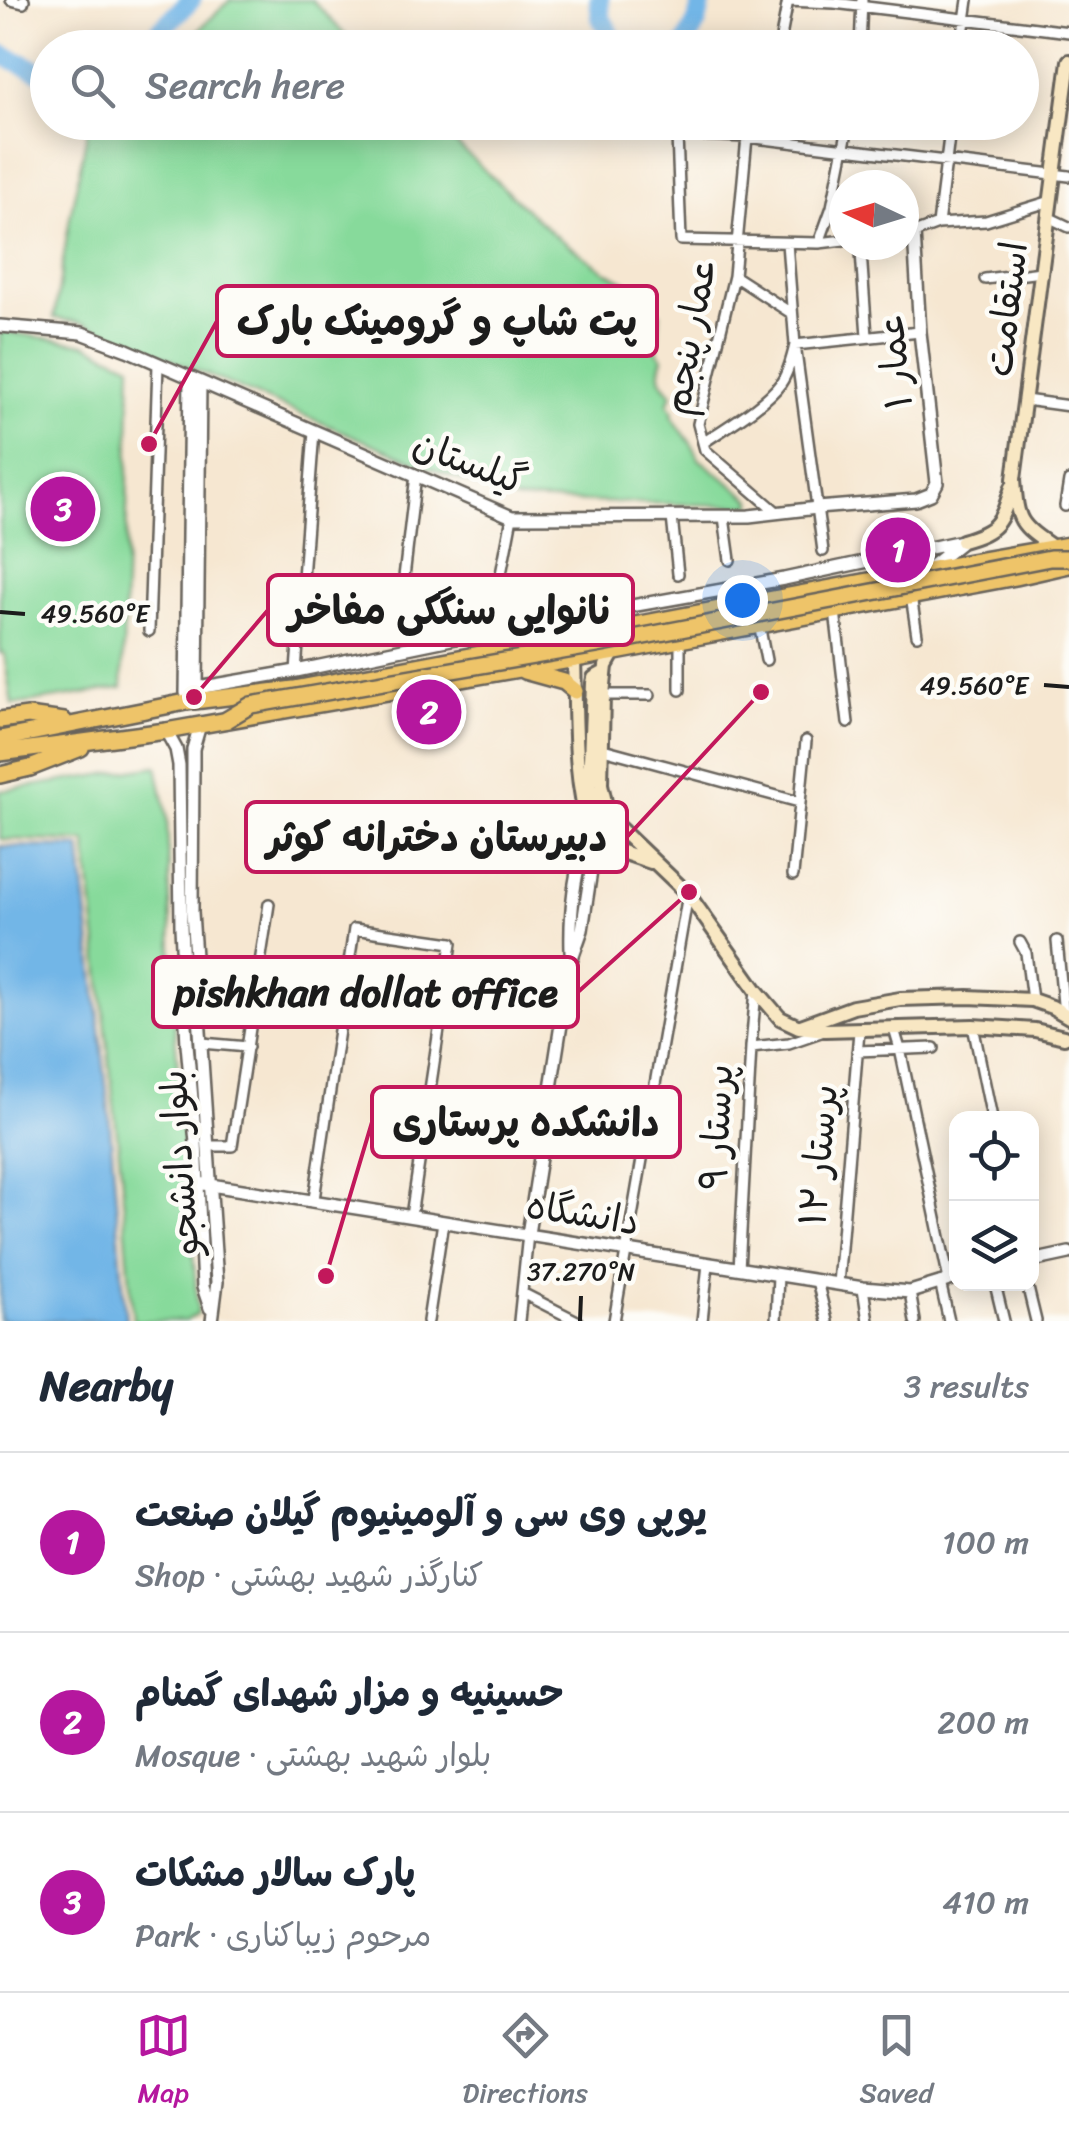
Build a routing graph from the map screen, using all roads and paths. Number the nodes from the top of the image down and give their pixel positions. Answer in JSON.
{"nodes":[{"id":1,"x":11,"y":0,"type":"edge"},
{"id":2,"x":24,"y":0,"type":"edge"},
{"id":3,"x":968,"y":0,"type":"edge"},
{"id":4,"x":788,"y":1,"type":"edge"},
{"id":5,"x":863,"y":3,"type":"edge"},
{"id":6,"x":965,"y":18,"type":"junction"},
{"id":7,"x":782,"y":30,"type":"edge"},
{"id":8,"x":861,"y":30,"type":"edge"},
{"id":9,"x":963,"y":30,"type":"edge"},
{"id":10,"x":1069,"y":32,"type":"edge"},
{"id":11,"x":1069,"y":60,"type":"edge"},
{"id":12,"x":1066,"y":99,"type":"edge"},
{"id":13,"x":677,"y":140,"type":"edge"},
{"id":14,"x":747,"y":140,"type":"edge"},
{"id":15,"x":774,"y":140,"type":"edge"},
{"id":16,"x":846,"y":140,"type":"edge"},
{"id":17,"x":949,"y":140,"type":"edge"},
{"id":18,"x":845,"y":148,"type":"junction"},
{"id":19,"x":946,"y":160,"type":"junction"},
{"id":20,"x":1054,"y":174,"type":"junction"},
{"id":21,"x":1069,"y":176,"type":"edge"},
{"id":22,"x":1050,"y":201,"type":"junction"},
{"id":23,"x":1048,"y":218,"type":"junction"},
{"id":24,"x":938,"y":224,"type":"junction"},
{"id":25,"x":1069,"y":227,"type":"edge"},
{"id":26,"x":919,"y":230,"type":"edge"},
{"id":27,"x":737,"y":242,"type":"junction"},
{"id":28,"x":786,"y":242,"type":"junction"},
{"id":29,"x":829,"y":242,"type":"edge"},
{"id":30,"x":819,"y":243,"type":"junction"},
{"id":31,"x":862,"y":260,"type":"edge"},
{"id":32,"x":912,"y":260,"type":"edge"},
{"id":33,"x":1041,"y":272,"type":"junction"},
{"id":34,"x":734,"y":276,"type":"junction"},
{"id":35,"x":985,"y":279,"type":"dead end"},
{"id":36,"x":791,"y":313,"type":"junction"},
{"id":37,"x":0,"y":326,"type":"edge"},
{"id":38,"x":920,"y":332,"type":"junction"},
{"id":39,"x":867,"y":336,"type":"junction"},
{"id":40,"x":795,"y":345,"type":"junction"},
{"id":41,"x":158,"y":364,"type":"junction"},
{"id":42,"x":195,"y":380,"type":"junction"},
{"id":43,"x":1024,"y":400,"type":"junction"},
{"id":44,"x":1069,"y":406,"type":"edge"},
{"id":45,"x":314,"y":431,"type":"junction"},
{"id":46,"x":703,"y":443,"type":"junction"},
{"id":47,"x":416,"y":475,"type":"junction"},
{"id":48,"x":1014,"y":480,"type":"junction"},
{"id":49,"x":1069,"y":481,"type":"edge"},
{"id":50,"x":937,"y":484,"type":"joint"},
{"id":51,"x":1065,"y":506,"type":"dead end"},
{"id":52,"x":817,"y":508,"type":"junction"},
{"id":53,"x":778,"y":513,"type":"junction"},
{"id":54,"x":512,"y":517,"type":"junction"},
{"id":55,"x":672,"y":517,"type":"junction"},
{"id":56,"x":724,"y":517,"type":"junction"},
{"id":57,"x":962,"y":542,"type":"junction"},
{"id":58,"x":1061,"y":547,"type":"edge"},
{"id":59,"x":823,"y":552,"type":"dead end"},
{"id":60,"x":730,"y":560,"type":"dead end"},
{"id":61,"x":1069,"y":561,"type":"edge"},
{"id":62,"x":830,"y":570,"type":"junction"},
{"id":63,"x":924,"y":571,"type":"junction"},
{"id":64,"x":678,"y":574,"type":"dead end"},
{"id":65,"x":834,"y":588,"type":"junction"},
{"id":66,"x":814,"y":592,"type":"junction"},
{"id":67,"x":911,"y":596,"type":"junction"},
{"id":68,"x":780,"y":599,"type":"junction"},
{"id":69,"x":827,"y":611,"type":"junction"},
{"id":70,"x":784,"y":619,"type":"junction"},
{"id":71,"x":760,"y":624,"type":"junction"},
{"id":72,"x":398,"y":628,"type":"dead end"},
{"id":73,"x":149,"y":631,"type":"dead end"},
{"id":74,"x":490,"y":632,"type":"junction"},
{"id":75,"x":917,"y":635,"type":"dead end"},
{"id":76,"x":571,"y":638,"type":"junction"},
{"id":77,"x":680,"y":640,"type":"junction"},
{"id":78,"x":614,"y":652,"type":"junction"},
{"id":79,"x":574,"y":659,"type":"junction"},
{"id":80,"x":766,"y":660,"type":"dead end"},
{"id":81,"x":515,"y":670,"type":"junction"},
{"id":82,"x":296,"y":671,"type":"junction"},
{"id":83,"x":605,"y":672,"type":"junction"},
{"id":84,"x":680,"y":690,"type":"dead end"},
{"id":85,"x":575,"y":691,"type":"junction"},
{"id":86,"x":650,"y":694,"type":"dead end"},
{"id":87,"x":192,"y":695,"type":"junction"},
{"id":88,"x":603,"y":695,"type":"junction"},
{"id":89,"x":0,"y":720,"type":"edge"},
{"id":90,"x":226,"y":720,"type":"junction"},
{"id":91,"x":848,"y":722,"type":"dead end"},
{"id":92,"x":78,"y":724,"type":"junction"},
{"id":93,"x":200,"y":725,"type":"junction"},
{"id":94,"x":166,"y":731,"type":"junction"},
{"id":95,"x":0,"y":739,"type":"edge"},
{"id":96,"x":106,"y":739,"type":"junction"},
{"id":97,"x":806,"y":741,"type":"dead end"},
{"id":98,"x":603,"y":749,"type":"junction"},
{"id":99,"x":0,"y":753,"type":"edge"},
{"id":100,"x":193,"y":764,"type":"junction"},
{"id":101,"x":179,"y":766,"type":"junction"},
{"id":102,"x":0,"y":775,"type":"edge"},
{"id":103,"x":799,"y":802,"type":"junction"},
{"id":104,"x":602,"y":833,"type":"junction"},
{"id":105,"x":658,"y":864,"type":"junction"},
{"id":106,"x":794,"y":874,"type":"dead end"},
{"id":107,"x":688,"y":894,"type":"junction"},
{"id":108,"x":269,"y":904,"type":"dead end"},
{"id":109,"x":187,"y":927,"type":"junction"},
{"id":110,"x":1020,"y":942,"type":"dead end"},
{"id":111,"x":1057,"y":942,"type":"dead end"},
{"id":112,"x":756,"y":990,"type":"junction"},
{"id":113,"x":1032,"y":1000,"type":"junction"},
{"id":114,"x":973,"y":1026,"type":"junction"},
{"id":115,"x":799,"y":1027,"type":"junction"},
{"id":116,"x":1067,"y":1028,"type":"edge"},
{"id":117,"x":825,"y":1030,"type":"junction"},
{"id":118,"x":894,"y":1030,"type":"junction"},
{"id":119,"x":859,"y":1031,"type":"junction"},
{"id":120,"x":202,"y":1043,"type":"junction"},
{"id":121,"x":187,"y":1044,"type":"junction"},
{"id":122,"x":750,"y":1047,"type":"junction"},
{"id":123,"x":248,"y":1048,"type":"junction"},
{"id":124,"x":934,"y":1048,"type":"dead end"},
{"id":125,"x":900,"y":1050,"type":"junction"},
{"id":126,"x":857,"y":1051,"type":"junction"},
{"id":127,"x":991,"y":1111,"type":"edge"},
{"id":128,"x":209,"y":1146,"type":"junction"},
{"id":129,"x":198,"y":1183,"type":"junction"},
{"id":130,"x":212,"y":1185,"type":"junction"},
{"id":131,"x":314,"y":1200,"type":"junction"},
{"id":132,"x":411,"y":1216,"type":"junction"},
{"id":133,"x":443,"y":1222,"type":"junction"},
{"id":134,"x":528,"y":1234,"type":"junction"},
{"id":135,"x":626,"y":1251,"type":"junction"},
{"id":136,"x":1069,"y":1252,"type":"edge"},
{"id":137,"x":1039,"y":1259,"type":"edge"},
{"id":138,"x":708,"y":1264,"type":"junction"},
{"id":139,"x":738,"y":1268,"type":"junction"},
{"id":140,"x":778,"y":1275,"type":"junction"},
{"id":141,"x":948,"y":1280,"type":"edge"},
{"id":142,"x":817,"y":1281,"type":"junction"},
{"id":143,"x":838,"y":1284,"type":"junction"},
{"id":144,"x":862,"y":1288,"type":"junction"},
{"id":145,"x":997,"y":1291,"type":"edge"},
{"id":146,"x":1029,"y":1291,"type":"edge"},
{"id":147,"x":910,"y":1292,"type":"junction"},
{"id":148,"x":522,"y":1293,"type":"junction"},
{"id":149,"x":212,"y":1316,"type":"edge"},
{"id":150,"x":428,"y":1321,"type":"edge"},
{"id":151,"x":519,"y":1321,"type":"edge"},
{"id":152,"x":577,"y":1321,"type":"edge"},
{"id":153,"x":614,"y":1321,"type":"edge"},
{"id":154,"x":702,"y":1321,"type":"edge"},
{"id":155,"x":776,"y":1321,"type":"edge"},
{"id":156,"x":827,"y":1321,"type":"edge"},
{"id":157,"x":868,"y":1321,"type":"edge"},
{"id":158,"x":916,"y":1321,"type":"edge"},
{"id":159,"x":949,"y":1321,"type":"edge"},
{"id":160,"x":1004,"y":1321,"type":"edge"},
{"id":161,"x":1036,"y":1321,"type":"edge"}],
"edges":[{"from":1,"to":2,"type":"street"},
{"from":3,"to":6,"type":"street"},
{"from":4,"to":5,"type":"street"},
{"from":4,"to":7,"type":"street"},
{"from":5,"to":6,"type":"street"},
{"from":5,"to":8,"type":"street"},
{"from":6,"to":9,"type":"street"},
{"from":6,"to":10,"type":"street"},
{"from":11,"to":12,"type":"main road","name":"استقامت"},
{"from":12,"to":20,"type":"main road","name":"استقامت"},
{"from":13,"to":27,"type":"street"},
{"from":14,"to":27,"type":"street","name":"عمار پنجم"},
{"from":15,"to":18,"type":"street"},
{"from":16,"to":18,"type":"street"},
{"from":17,"to":19,"type":"street"},
{"from":18,"to":19,"type":"street"},
{"from":18,"to":30,"type":"street"},
{"from":19,"to":20,"type":"street"},
{"from":19,"to":24,"type":"street"},
{"from":20,"to":21,"type":"street"},
{"from":20,"to":22,"type":"main road","name":"استقامت"},
{"from":22,"to":23,"type":"main road","name":"استقامت"},
{"from":22,"to":24,"type":"street"},
{"from":23,"to":25,"type":"street"},
{"from":23,"to":33,"type":"main road","name":"استقامت"},
{"from":24,"to":26,"type":"street"},
{"from":27,"to":28,"type":"street"},
{"from":27,"to":34,"type":"street","name":"عمار پنجم"},
{"from":28,"to":30,"type":"street"},
{"from":28,"to":36,"type":"street"},
{"from":29,"to":30,"type":"street"},
{"from":31,"to":39,"type":"street"},
{"from":32,"to":38,"type":"street","name":"عمار ۱"},
{"from":33,"to":35,"type":"street"},
{"from":33,"to":43,"type":"main road","name":"استقامت"},
{"from":34,"to":36,"type":"street"},
{"from":34,"to":46,"type":"street","name":"عمار پنجم"},
{"from":36,"to":40,"type":"street"},
{"from":37,"to":41,"type":"street","name":"گیلستان"},
{"from":38,"to":39,"type":"street"},
{"from":38,"to":50,"type":"street","name":"عمار ۱"},
{"from":39,"to":40,"type":"street"},
{"from":40,"to":46,"type":"street"},
{"from":40,"to":52,"type":"street"},
{"from":41,"to":42,"type":"street","name":"گیلستان"},
{"from":41,"to":73,"type":"street"},
{"from":42,"to":45,"type":"street","name":"گیلستان"},
{"from":42,"to":87,"type":"street"},
{"from":43,"to":44,"type":"street"},
{"from":43,"to":48,"type":"main road","name":"استقامت"},
{"from":45,"to":47,"type":"street","name":"گیلستان"},
{"from":45,"to":82,"type":"street"},
{"from":46,"to":53,"type":"street","name":"عمار پنجم"},
{"from":47,"to":54,"type":"street","name":"گیلستان"},
{"from":47,"to":72,"type":"street"},
{"from":48,"to":57,"type":"main road"},
{"from":48,"to":58,"type":"main road","name":"استقامت"},
{"from":49,"to":51,"type":"street"},
{"from":50,"to":52,"type":"street","name":"گیلستان"},
{"from":52,"to":53,"type":"street","name":"گیلستان"},
{"from":52,"to":59,"type":"street"},
{"from":53,"to":56,"type":"street","name":"گیلستان"},
{"from":54,"to":55,"type":"street","name":"گیلستان"},
{"from":54,"to":74,"type":"street"},
{"from":55,"to":56,"type":"street","name":"گیلستان"},
{"from":55,"to":64,"type":"street"},
{"from":56,"to":60,"type":"street"},
{"from":57,"to":62,"type":"street"},
{"from":57,"to":63,"type":"street"},
{"from":58,"to":63,"type":"highway"},
{"from":61,"to":67,"type":"highway"},
{"from":61,"to":90,"type":"highway","bridge":true},
{"from":62,"to":65,"type":"street"},
{"from":62,"to":74,"type":"street"},
{"from":63,"to":65,"type":"highway"},
{"from":65,"to":66,"type":"highway"},
{"from":66,"to":68,"type":"highway"},
{"from":66,"to":69,"type":"highway"},
{"from":67,"to":69,"type":"highway"},
{"from":67,"to":75,"type":"street"},
{"from":68,"to":70,"type":"highway"},
{"from":68,"to":76,"type":"highway"},
{"from":69,"to":70,"type":"highway"},
{"from":69,"to":91,"type":"street"},
{"from":70,"to":71,"type":"highway"},
{"from":71,"to":77,"type":"highway"},
{"from":71,"to":80,"type":"street"},
{"from":74,"to":82,"type":"street"},
{"from":76,"to":79,"type":"highway"},
{"from":76,"to":87,"type":"highway"},
{"from":77,"to":78,"type":"highway"},
{"from":77,"to":84,"type":"street"},
{"from":78,"to":79,"type":"highway"},
{"from":78,"to":83,"type":"main road"},
{"from":79,"to":81,"type":"highway"},
{"from":79,"to":85,"type":"main road"},
{"from":81,"to":85,"type":"highway"},
{"from":81,"to":90,"type":"highway"},
{"from":82,"to":87,"type":"street"},
{"from":83,"to":88,"type":"main road"},
{"from":83,"to":104,"type":"main road"},
{"from":85,"to":104,"type":"main road"},
{"from":86,"to":88,"type":"street"},
{"from":87,"to":92,"type":"highway"},
{"from":88,"to":98,"type":"main road"},
{"from":89,"to":92,"type":"highway"},
{"from":90,"to":93,"type":"highway"},
{"from":92,"to":95,"type":"highway"},
{"from":93,"to":94,"type":"highway"},
{"from":93,"to":100,"type":"street","name":"بلوار دانشجو"},
{"from":94,"to":96,"type":"highway"},
{"from":94,"to":101,"type":"street","name":"بلوار دانشجو"},
{"from":96,"to":99,"type":"highway"},
{"from":96,"to":102,"type":"highway"},
{"from":97,"to":103,"type":"street"},
{"from":98,"to":103,"type":"street"},
{"from":98,"to":104,"type":"main road"},
{"from":100,"to":101,"type":"street"},
{"from":100,"to":109,"type":"street","name":"بلوار دانشجو"},
{"from":101,"to":109,"type":"street","name":"بلوار دانشجو"},
{"from":103,"to":106,"type":"street"},
{"from":104,"to":105,"type":"main road"},
{"from":104,"to":105,"type":"main road"},
{"from":104,"to":134,"type":"street"},
{"from":105,"to":107,"type":"main road"},
{"from":107,"to":112,"type":"main road"},
{"from":107,"to":135,"type":"street"},
{"from":108,"to":123,"type":"street"},
{"from":109,"to":120,"type":"street","name":"بلوار دانشجو"},
{"from":109,"to":121,"type":"street","name":"بلوار دانشجو"},
{"from":110,"to":113,"type":"street"},
{"from":111,"to":116,"type":"street"},
{"from":112,"to":115,"type":"main road"},
{"from":112,"to":122,"type":"street","name":"پرستار ۹"},
{"from":113,"to":115,"type":"main road"},
{"from":113,"to":116,"type":"main road"},
{"from":114,"to":116,"type":"main road"},
{"from":114,"to":118,"type":"main road"},
{"from":114,"to":127,"type":"street"},
{"from":115,"to":117,"type":"main road"},
{"from":117,"to":119,"type":"main road"},
{"from":117,"to":122,"type":"street"},
{"from":118,"to":119,"type":"main road"},
{"from":118,"to":125,"type":"street"},
{"from":119,"to":126,"type":"street","name":"پرستار ۱۲"},
{"from":120,"to":121,"type":"street"},
{"from":120,"to":123,"type":"street"},
{"from":120,"to":128,"type":"street","name":"بلوار دانشجو"},
{"from":121,"to":129,"type":"street","name":"بلوار دانشجو"},
{"from":122,"to":139,"type":"street","name":"پرستار ۹"},
{"from":123,"to":128,"type":"street"},
{"from":124,"to":125,"type":"street"},
{"from":125,"to":126,"type":"street"},
{"from":125,"to":141,"type":"street"},
{"from":126,"to":143,"type":"street","name":"پرستار ۱۲"},
{"from":128,"to":130,"type":"street","name":"بلوار دانشجو"},
{"from":129,"to":130,"type":"street","name":"دانشگاه"},
{"from":129,"to":149,"type":"street","name":"بلوار دانشجو"},
{"from":130,"to":131,"type":"street","name":"دانشگاه"},
{"from":130,"to":149,"type":"street","name":"بلوار دانشجو"},
{"from":131,"to":132,"type":"street","name":"دانشگاه"},
{"from":131,"to":132,"type":"street"},
{"from":132,"to":133,"type":"street","name":"دانشگاه"},
{"from":133,"to":134,"type":"street","name":"دانشگاه"},
{"from":133,"to":150,"type":"street"},
{"from":134,"to":135,"type":"street","name":"دانشگاه"},
{"from":134,"to":148,"type":"street"},
{"from":135,"to":138,"type":"street","name":"دانشگاه"},
{"from":135,"to":153,"type":"street"},
{"from":136,"to":137,"type":"street"},
{"from":138,"to":139,"type":"street","name":"دانشگاه"},
{"from":138,"to":154,"type":"street"},
{"from":139,"to":140,"type":"street","name":"دانشگاه"},
{"from":140,"to":142,"type":"street","name":"دانشگاه"},
{"from":140,"to":155,"type":"street"},
{"from":141,"to":147,"type":"street","name":"دانشگاه"},
{"from":141,"to":159,"type":"street"},
{"from":142,"to":143,"type":"street","name":"دانشگاه"},
{"from":142,"to":156,"type":"street"},
{"from":143,"to":144,"type":"street","name":"دانشگاه"},
{"from":144,"to":147,"type":"street","name":"دانشگاه"},
{"from":144,"to":157,"type":"street"},
{"from":145,"to":160,"type":"street"},
{"from":146,"to":161,"type":"street"},
{"from":147,"to":158,"type":"street"},
{"from":148,"to":151,"type":"street"},
{"from":148,"to":152,"type":"street"}]}
